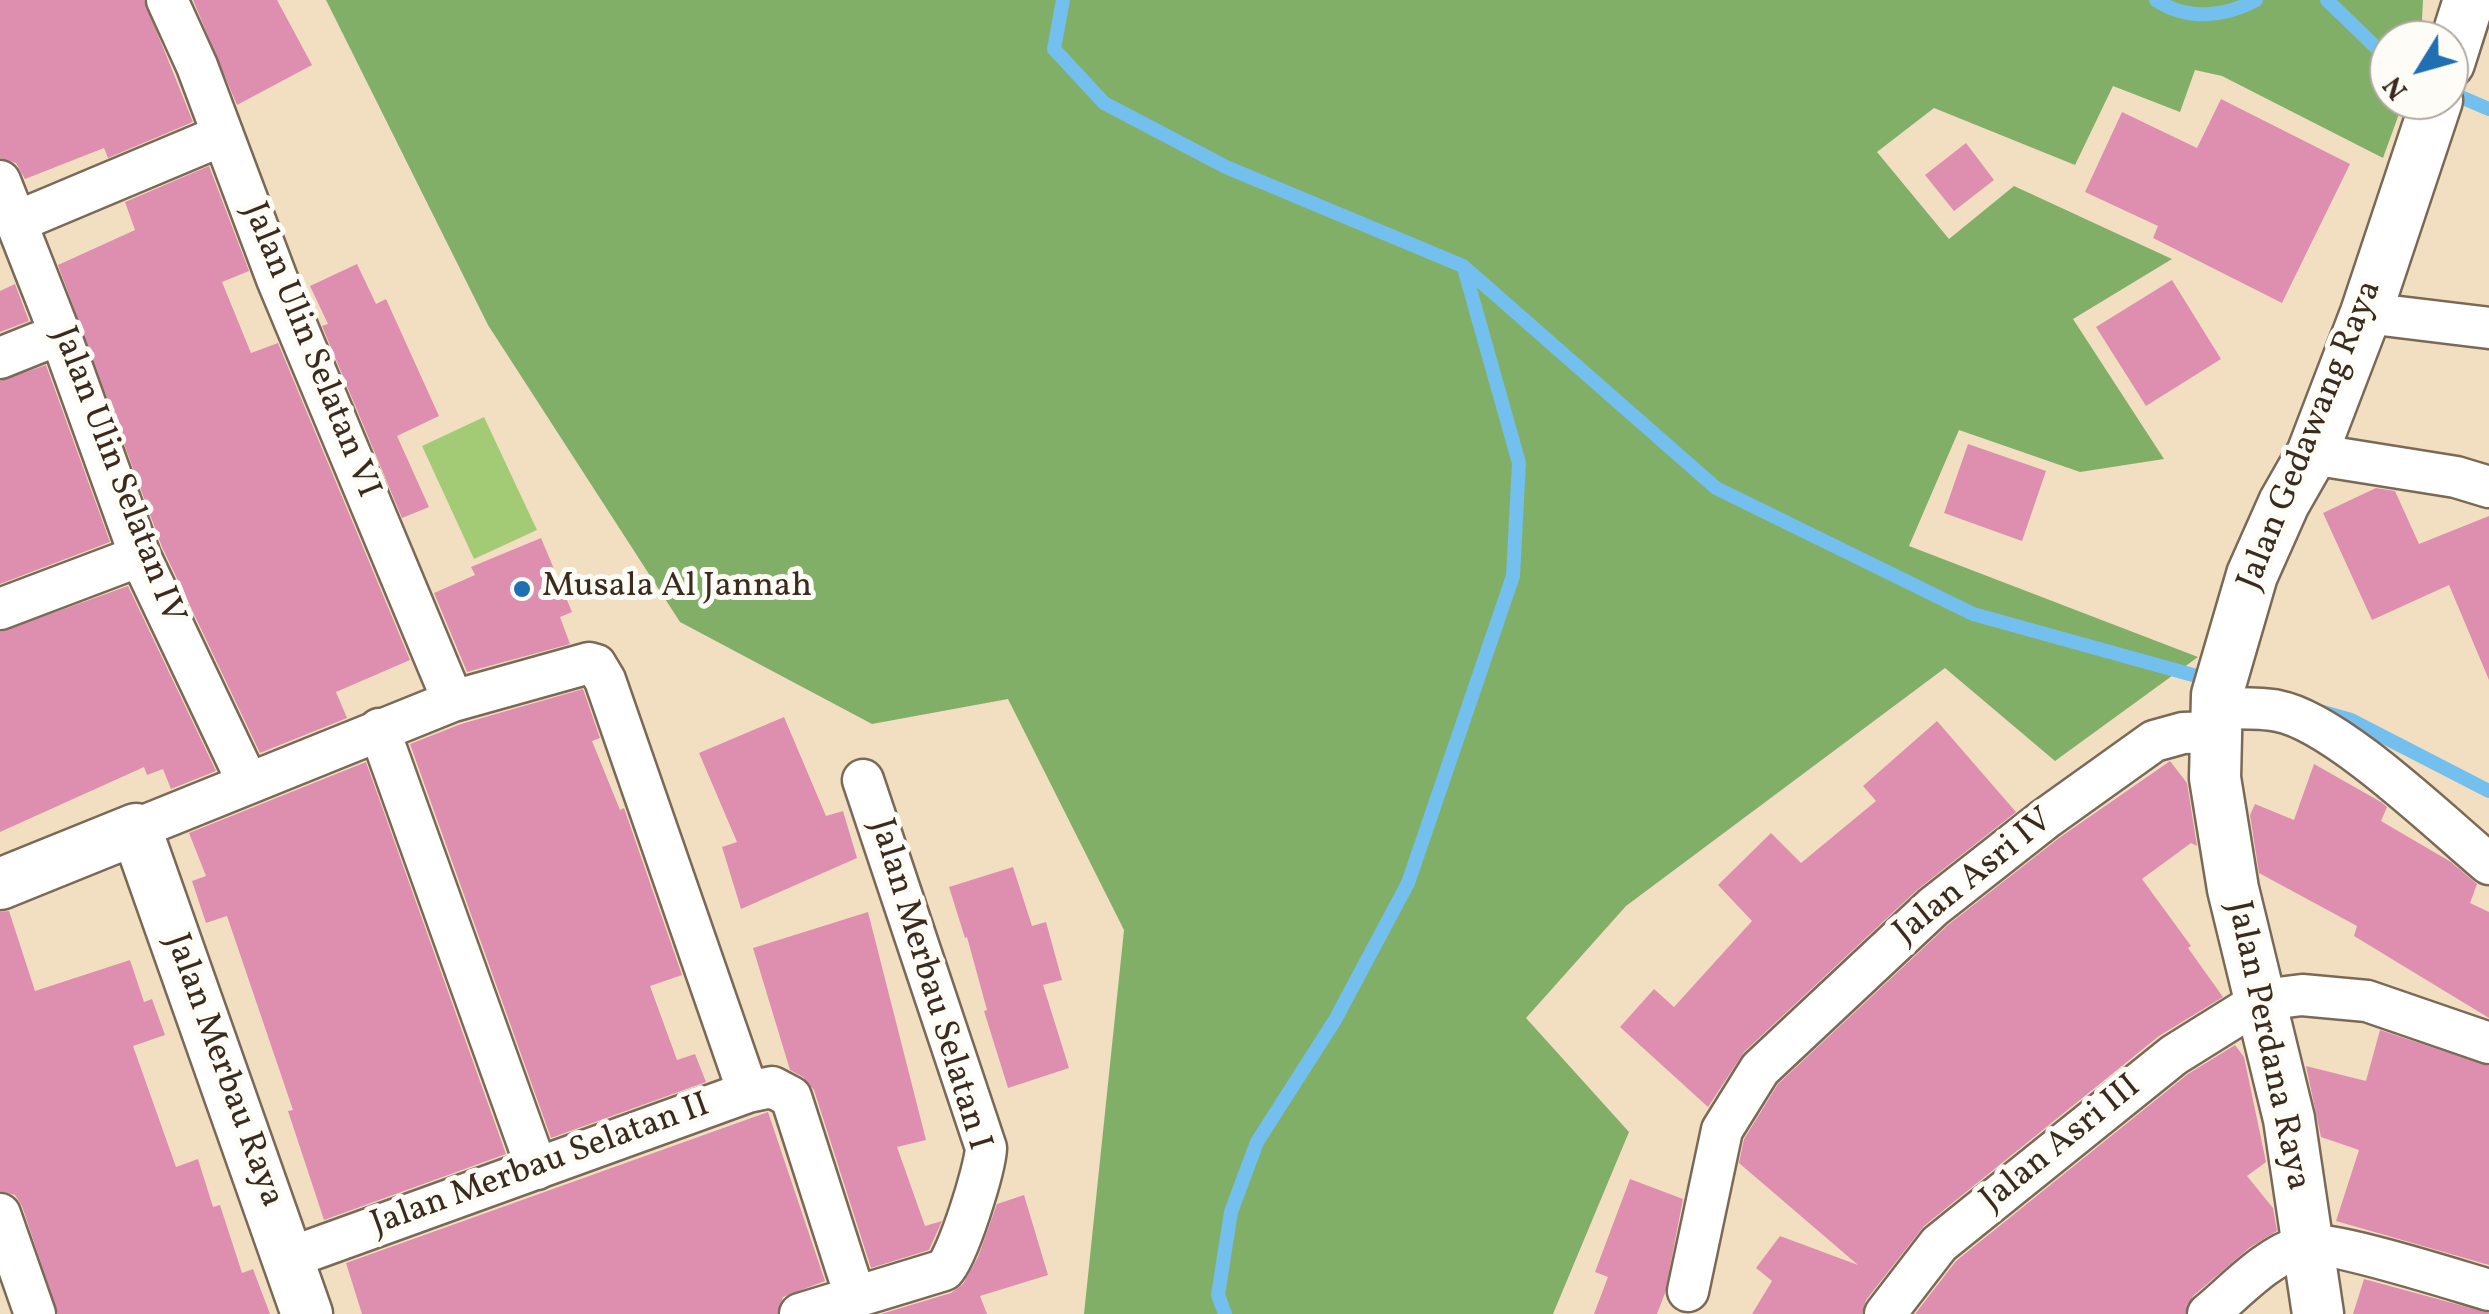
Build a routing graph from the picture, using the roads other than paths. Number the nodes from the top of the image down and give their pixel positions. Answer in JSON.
{"nodes":[{"id":1,"x":167,"y":0,"type":"edge"},
{"id":2,"x":2430,"y":120,"type":"edge"},
{"id":3,"x":224,"y":135,"type":"junction"},
{"id":4,"x":0,"y":181,"type":"edge"},
{"id":5,"x":16,"y":222,"type":"junction"},
{"id":6,"x":2366,"y":313,"type":"junction"},
{"id":7,"x":2489,"y":328,"type":"edge"},
{"id":8,"x":60,"y":334,"type":"junction"},
{"id":9,"x":0,"y":358,"type":"edge"},
{"id":10,"x":2312,"y":454,"type":"junction"},
{"id":11,"x":2489,"y":487,"type":"edge"},
{"id":12,"x":140,"y":556,"type":"junction"},
{"id":13,"x":0,"y":609,"type":"edge"},
{"id":14,"x":452,"y":701,"type":"junction"},
{"id":15,"x":2216,"y":728,"type":"junction"},
{"id":16,"x":379,"y":729,"type":"junction"},
{"id":17,"x":863,"y":780,"type":"dead end"},
{"id":18,"x":247,"y":781,"type":"junction"},
{"id":19,"x":136,"y":829,"type":"junction"},
{"id":20,"x":2489,"y":864,"type":"edge"},
{"id":21,"x":0,"y":884,"type":"edge"},
{"id":22,"x":2262,"y":1000,"type":"junction"},
{"id":23,"x":2489,"y":1043,"type":"edge"},
{"id":24,"x":748,"y":1092,"type":"junction"},
{"id":25,"x":791,"y":1097,"type":"joint"},
{"id":26,"x":537,"y":1169,"type":"junction"},
{"id":27,"x":0,"y":1214,"type":"edge"},
{"id":28,"x":2305,"y":1244,"type":"junction"},
{"id":29,"x":290,"y":1258,"type":"junction"},
{"id":30,"x":2489,"y":1290,"type":"edge"},
{"id":31,"x":1688,"y":1291,"type":"dead end"},
{"id":32,"x":827,"y":1307,"type":"edge"},
{"id":33,"x":35,"y":1314,"type":"edge"},
{"id":34,"x":307,"y":1314,"type":"edge"},
{"id":35,"x":1885,"y":1314,"type":"edge"},
{"id":36,"x":2208,"y":1314,"type":"edge"},
{"id":37,"x":2318,"y":1314,"type":"edge"}],
"edges":[{"from":1,"to":3,"type":"street","name":"Jalan Ulin Selatan VI"},
{"from":2,"to":6,"type":"street","name":"Jalan Gedawang Raya"},
{"from":3,"to":5,"type":"street"},
{"from":3,"to":14,"type":"street","name":"Jalan Ulin Selatan VI"},
{"from":4,"to":5,"type":"street","name":"Jalan Ulin Selatan IV"},
{"from":5,"to":8,"type":"street","name":"Jalan Ulin Selatan IV"},
{"from":6,"to":7,"type":"street"},
{"from":6,"to":10,"type":"street","name":"Jalan Gedawang Raya"},
{"from":8,"to":9,"type":"street"},
{"from":8,"to":12,"type":"street","name":"Jalan Ulin Selatan IV"},
{"from":10,"to":11,"type":"street"},
{"from":10,"to":15,"type":"street","name":"Jalan Gedawang Raya"},
{"from":12,"to":13,"type":"street"},
{"from":12,"to":18,"type":"street","name":"Jalan Ulin Selatan IV"},
{"from":14,"to":16,"type":"street"},
{"from":14,"to":24,"type":"street"},
{"from":15,"to":20,"type":"street","name":"Jalan Asri IV"},
{"from":15,"to":22,"type":"street","name":"Jalan Perdana Raya"},
{"from":15,"to":31,"type":"street","name":"Jalan Asri IV"},
{"from":16,"to":18,"type":"street"},
{"from":16,"to":26,"type":"street"},
{"from":17,"to":32,"type":"street","name":"Jalan Merbau Selatan I"},
{"from":18,"to":19,"type":"street"},
{"from":19,"to":21,"type":"street"},
{"from":19,"to":29,"type":"street","name":"Jalan Merbau Raya"},
{"from":22,"to":23,"type":"street"},
{"from":22,"to":28,"type":"street","name":"Jalan Perdana Raya"},
{"from":22,"to":35,"type":"street","name":"Jalan Asri III"},
{"from":24,"to":25,"type":"street","name":"Jalan Merbau Selatan II"},
{"from":24,"to":26,"type":"street","name":"Jalan Merbau Selatan II"},
{"from":25,"to":32,"type":"street","name":"Jalan Merbau Selatan I"},
{"from":26,"to":29,"type":"street","name":"Jalan Merbau Selatan II"},
{"from":27,"to":33,"type":"street"},
{"from":28,"to":30,"type":"street"},
{"from":28,"to":36,"type":"street"},
{"from":28,"to":37,"type":"street","name":"Jalan Perdana Raya"},
{"from":29,"to":34,"type":"street","name":"Jalan Merbau Raya"}]}
